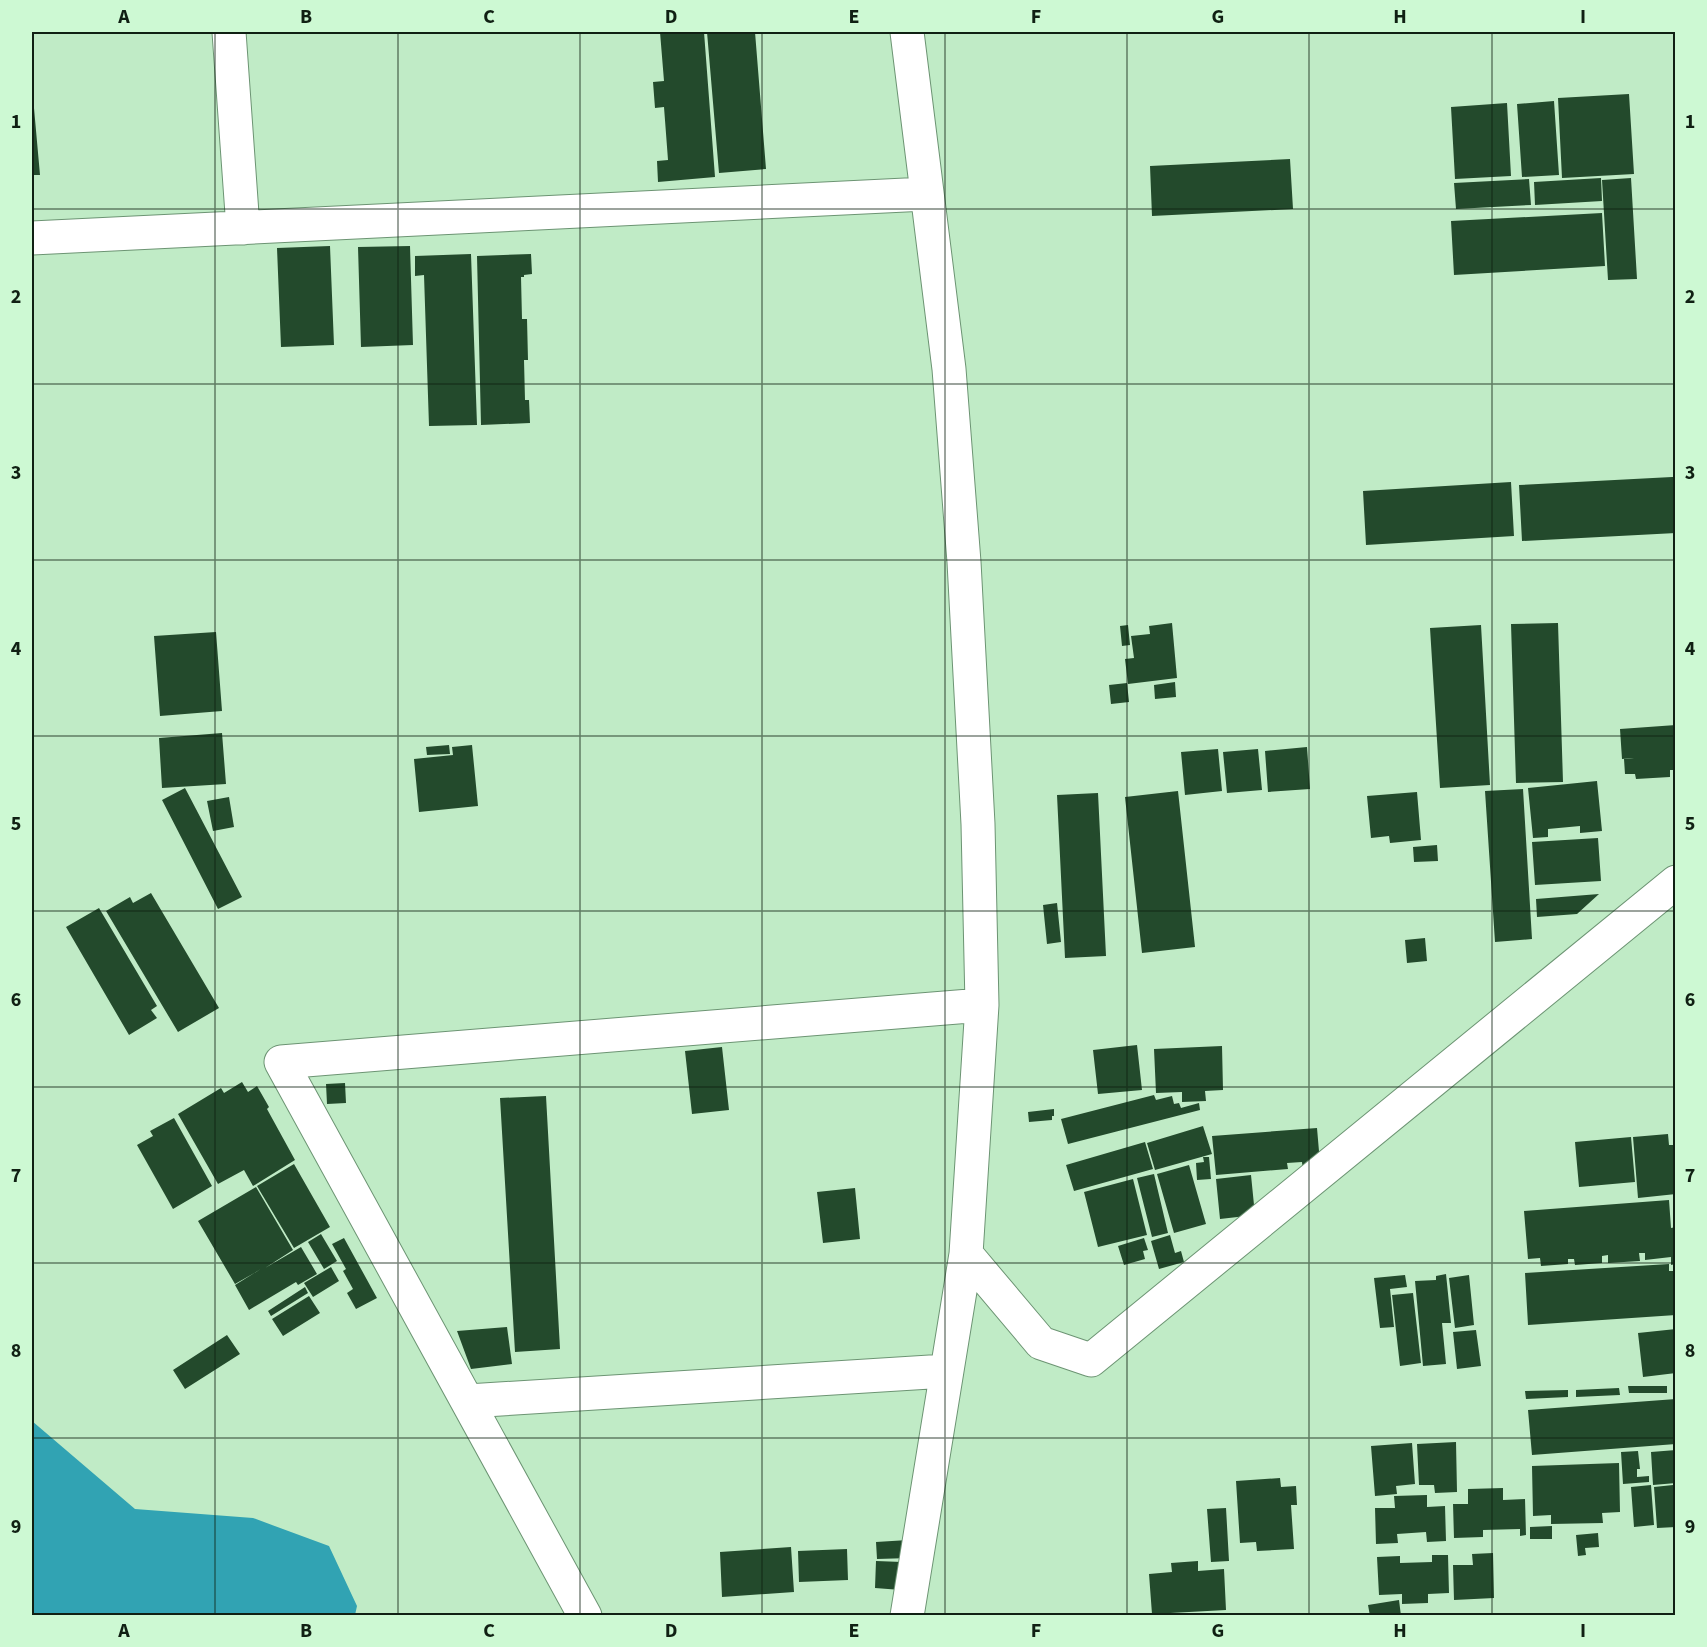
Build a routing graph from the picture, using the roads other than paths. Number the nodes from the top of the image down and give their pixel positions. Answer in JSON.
{"nodes":[{"id":1,"x":229,"y":32,"type":"edge"},
{"id":2,"x":906,"y":32,"type":"edge"},
{"id":3,"x":926,"y":194,"type":"junction"},
{"id":4,"x":243,"y":228,"type":"junction"},
{"id":5,"x":32,"y":238,"type":"edge"},
{"id":6,"x":1676,"y":882,"type":"edge"},
{"id":7,"x":982,"y":1005,"type":"junction"},
{"id":8,"x":966,"y":1254,"type":"junction"},
{"id":9,"x":946,"y":1371,"type":"junction"},
{"id":10,"x":468,"y":1401,"type":"junction"},
{"id":11,"x":585,"y":1616,"type":"edge"},
{"id":12,"x":907,"y":1616,"type":"edge"}],
"edges":[{"from":1,"to":4,"type":"street"},
{"from":2,"to":3,"type":"street"},
{"from":3,"to":4,"type":"street"},
{"from":3,"to":7,"type":"street"},
{"from":4,"to":5,"type":"street"},
{"from":6,"to":8,"type":"street"},
{"from":7,"to":8,"type":"street"},
{"from":7,"to":10,"type":"street"},
{"from":8,"to":9,"type":"street"},
{"from":9,"to":10,"type":"street"},
{"from":9,"to":12,"type":"street"},
{"from":10,"to":11,"type":"street"}]}
